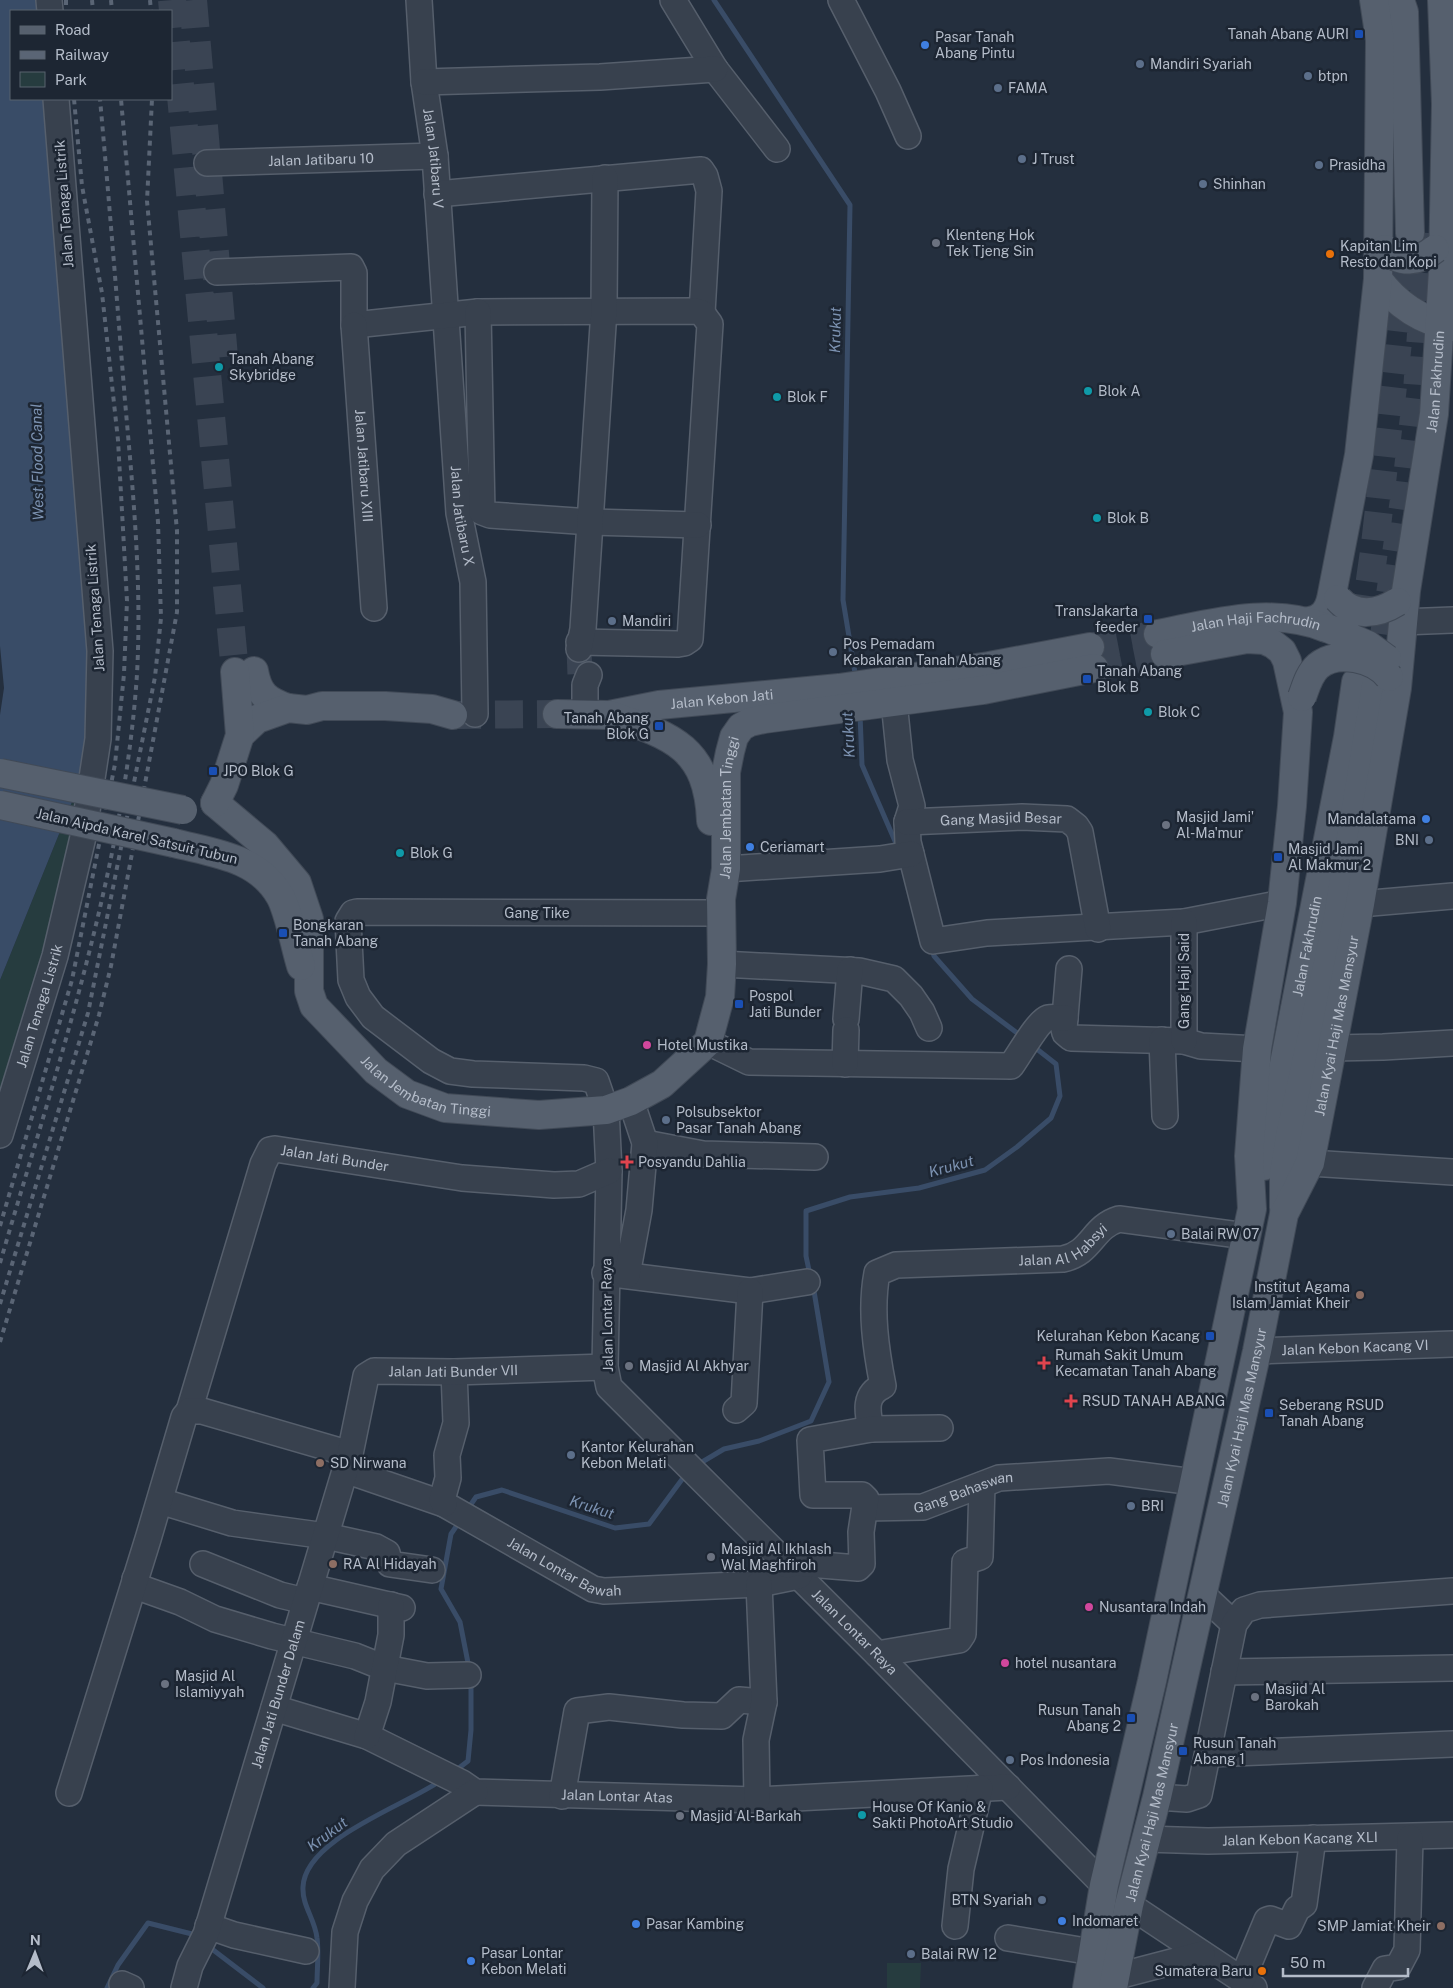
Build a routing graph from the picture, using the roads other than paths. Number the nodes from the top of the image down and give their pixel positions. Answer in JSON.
{"nodes":[{"id":1,"x":419,"y":0,"type":"edge"},
{"id":2,"x":673,"y":0,"type":"edge"},
{"id":3,"x":840,"y":0,"type":"edge"},
{"id":4,"x":1374,"y":0,"type":"edge"},
{"id":5,"x":1400,"y":0,"type":"edge"},
{"id":6,"x":1425,"y":0,"type":"edge"},
{"id":7,"x":1442,"y":0,"type":"edge"},
{"id":8,"x":715,"y":69,"type":"junction"},
{"id":9,"x":424,"y":82,"type":"junction"},
{"id":10,"x":56,"y":100,"type":"edge"},
{"id":11,"x":1449,"y":104,"type":"edge"},
{"id":12,"x":908,"y":136,"type":"dead end"},
{"id":13,"x":777,"y":149,"type":"dead end"},
{"id":14,"x":435,"y":156,"type":"junction"},
{"id":15,"x":207,"y":163,"type":"dead end"},
{"id":16,"x":605,"y":178,"type":"junction"},
{"id":17,"x":437,"y":194,"type":"junction"},
{"id":18,"x":1448,"y":207,"type":"edge"},
{"id":19,"x":1429,"y":240,"type":"junction"},
{"id":20,"x":1381,"y":244,"type":"junction"},
{"id":21,"x":217,"y":272,"type":"dead end"},
{"id":22,"x":1378,"y":279,"type":"junction"},
{"id":23,"x":604,"y":310,"type":"junction"},
{"id":24,"x":478,"y":312,"type":"junction"},
{"id":25,"x":702,"y":312,"type":"junction"},
{"id":26,"x":446,"y":316,"type":"junction"},
{"id":27,"x":1447,"y":316,"type":"edge"},
{"id":28,"x":354,"y":325,"type":"junction"},
{"id":29,"x":1453,"y":373,"type":"edge"},
{"id":30,"x":1434,"y":414,"type":"junction"},
{"id":31,"x":591,"y":522,"type":"junction"},
{"id":32,"x":698,"y":525,"type":"junction"},
{"id":33,"x":1336,"y":595,"type":"junction"},
{"id":34,"x":1401,"y":607,"type":"junction"},
{"id":35,"x":374,"y":608,"type":"dead end"},
{"id":36,"x":1453,"y":620,"type":"edge"},
{"id":37,"x":1318,"y":625,"type":"junction"},
{"id":38,"x":1092,"y":657,"type":"tunnel mouth"},
{"id":39,"x":1384,"y":677,"type":"junction"},
{"id":40,"x":585,"y":678,"type":"tunnel mouth"},
{"id":41,"x":890,"y":695,"type":"junction"},
{"id":42,"x":840,"y":698,"type":"junction"},
{"id":43,"x":1300,"y":705,"type":"junction"},
{"id":44,"x":298,"y":709,"type":"junction"},
{"id":45,"x":464,"y":714,"type":"joint"},
{"id":46,"x":557,"y":714,"type":"tunnel mouth"},
{"id":47,"x":597,"y":714,"type":"junction"},
{"id":48,"x":750,"y":722,"type":"joint"},
{"id":49,"x":240,"y":734,"type":"junction"},
{"id":50,"x":0,"y":773,"type":"edge"},
{"id":51,"x":215,"y":803,"type":"junction"},
{"id":52,"x":0,"y":805,"type":"edge"},
{"id":53,"x":907,"y":822,"type":"junction"},
{"id":54,"x":904,"y":855,"type":"junction"},
{"id":55,"x":726,"y":869,"type":"junction"},
{"id":56,"x":1453,"y":896,"type":"edge"},
{"id":57,"x":1282,"y":903,"type":"junction"},
{"id":58,"x":1360,"y":904,"type":"junction"},
{"id":59,"x":721,"y":906,"type":"junction"},
{"id":60,"x":1184,"y":922,"type":"junction"},
{"id":61,"x":1098,"y":929,"type":"junction"},
{"id":62,"x":722,"y":964,"type":"junction"},
{"id":63,"x":1069,"y":969,"type":"dead end"},
{"id":64,"x":850,"y":970,"type":"junction"},
{"id":65,"x":309,"y":991,"type":"junction"},
{"id":66,"x":1065,"y":1018,"type":"junction"},
{"id":67,"x":930,"y":1028,"type":"dead end"},
{"id":68,"x":1173,"y":1040,"type":"junction"},
{"id":69,"x":708,"y":1042,"type":"junction"},
{"id":70,"x":1453,"y":1043,"type":"edge"},
{"id":71,"x":1332,"y":1048,"type":"junction"},
{"id":72,"x":1257,"y":1049,"type":"junction"},
{"id":73,"x":845,"y":1064,"type":"junction"},
{"id":74,"x":618,"y":1106,"type":"junction"},
{"id":75,"x":1164,"y":1116,"type":"dead end"},
{"id":76,"x":0,"y":1135,"type":"edge"},
{"id":77,"x":645,"y":1143,"type":"junction"},
{"id":78,"x":815,"y":1157,"type":"dead end"},
{"id":79,"x":1310,"y":1163,"type":"junction"},
{"id":80,"x":609,"y":1171,"type":"junction"},
{"id":81,"x":1453,"y":1172,"type":"edge"},
{"id":82,"x":1252,"y":1209,"type":"junction"},
{"id":83,"x":1284,"y":1214,"type":"junction"},
{"id":84,"x":1246,"y":1236,"type":"junction"},
{"id":85,"x":616,"y":1274,"type":"junction"},
{"id":86,"x":807,"y":1282,"type":"dead end"},
{"id":87,"x":750,"y":1291,"type":"junction"},
{"id":88,"x":1453,"y":1344,"type":"edge"},
{"id":89,"x":1257,"y":1351,"type":"junction"},
{"id":90,"x":605,"y":1367,"type":"junction"},
{"id":91,"x":454,"y":1372,"type":"junction"},
{"id":92,"x":736,"y":1410,"type":"dead end"},
{"id":93,"x":189,"y":1411,"type":"junction"},
{"id":94,"x":940,"y":1428,"type":"dead end"},
{"id":95,"x":871,"y":1429,"type":"junction"},
{"id":96,"x":348,"y":1462,"type":"junction"},
{"id":97,"x":1194,"y":1482,"type":"junction"},
{"id":98,"x":982,"y":1485,"type":"junction"},
{"id":99,"x":160,"y":1501,"type":"junction"},
{"id":100,"x":865,"y":1508,"type":"junction"},
{"id":101,"x":457,"y":1512,"type":"junction"},
{"id":102,"x":326,"y":1536,"type":"junction"},
{"id":103,"x":203,"y":1564,"type":"dead end"},
{"id":104,"x":432,"y":1570,"type":"dead end"},
{"id":105,"x":793,"y":1570,"type":"junction"},
{"id":106,"x":135,"y":1579,"type":"junction"},
{"id":107,"x":759,"y":1584,"type":"junction"},
{"id":108,"x":1453,"y":1591,"type":"edge"},
{"id":109,"x":308,"y":1594,"type":"junction"},
{"id":110,"x":1202,"y":1594,"type":"junction"},
{"id":111,"x":1234,"y":1624,"type":"junction"},
{"id":112,"x":294,"y":1641,"type":"junction"},
{"id":113,"x":877,"y":1654,"type":"junction"},
{"id":114,"x":385,"y":1668,"type":"junction"},
{"id":115,"x":1453,"y":1668,"type":"edge"},
{"id":116,"x":1224,"y":1672,"type":"junction"},
{"id":117,"x":468,"y":1675,"type":"dead end"},
{"id":118,"x":764,"y":1702,"type":"junction"},
{"id":119,"x":274,"y":1708,"type":"junction"},
{"id":120,"x":367,"y":1736,"type":"junction"},
{"id":121,"x":1453,"y":1744,"type":"edge"},
{"id":122,"x":1208,"y":1754,"type":"junction"},
{"id":123,"x":1008,"y":1787,"type":"junction"},
{"id":124,"x":468,"y":1788,"type":"junction"},
{"id":125,"x":980,"y":1788,"type":"junction"},
{"id":126,"x":69,"y":1793,"type":"dead end"},
{"id":127,"x":562,"y":1796,"type":"junction"},
{"id":128,"x":1157,"y":1797,"type":"junction"},
{"id":129,"x":757,"y":1800,"type":"junction"},
{"id":130,"x":1453,"y":1835,"type":"edge"},
{"id":131,"x":1313,"y":1838,"type":"junction"},
{"id":132,"x":1410,"y":1838,"type":"junction"},
{"id":133,"x":1146,"y":1840,"type":"junction"},
{"id":134,"x":1104,"y":1885,"type":"junction"},
{"id":135,"x":1128,"y":1905,"type":"junction"},
{"id":136,"x":955,"y":1926,"type":"dead end"},
{"id":137,"x":207,"y":1930,"type":"junction"},
{"id":138,"x":1008,"y":1938,"type":"dead end"},
{"id":139,"x":306,"y":1951,"type":"dead end"},
{"id":140,"x":1092,"y":1952,"type":"junction"},
{"id":141,"x":1202,"y":1954,"type":"junction"},
{"id":142,"x":187,"y":1977,"type":"edge"},
{"id":143,"x":1114,"y":1982,"type":"edge"},
{"id":144,"x":1248,"y":1984,"type":"edge"},
{"id":145,"x":342,"y":1988,"type":"edge"},
{"id":146,"x":1088,"y":1988,"type":"edge"},
{"id":147,"x":1375,"y":1988,"type":"edge"}],
"edges":[{"from":1,"to":9,"type":"street","name":"Jalan Jatibaru V"},
{"from":2,"to":8,"type":"street"},
{"from":3,"to":12,"type":"street"},
{"from":4,"to":20,"type":"main road"},
{"from":5,"to":19,"type":"main road","name":"Jalan Fakhrudin"},
{"from":6,"to":19,"type":"main road","name":"Jalan Fakhrudin"},
{"from":7,"to":11,"type":"main road","name":"Jalan Fakhrudin"},
{"from":8,"to":9,"type":"street"},
{"from":8,"to":13,"type":"street"},
{"from":9,"to":14,"type":"street","name":"Jalan Jatibaru V"},
{"from":10,"to":76,"type":"street","name":"Jalan Tenaga Listrik"},
{"from":11,"to":18,"type":"main road","name":"Jalan Fakhrudin"},
{"from":14,"to":15,"type":"street","name":"Jalan Jatibaru 10"},
{"from":14,"to":17,"type":"street","name":"Jalan Jatibaru V"},
{"from":16,"to":17,"type":"street"},
{"from":16,"to":23,"type":"street"},
{"from":16,"to":25,"type":"street"},
{"from":17,"to":26,"type":"street","name":"Jalan Jatibaru V"},
{"from":18,"to":19,"type":"main road","name":"Jalan Fakhrudin"},
{"from":19,"to":20,"type":"main road","bridge":true},
{"from":19,"to":27,"type":"main road","name":"Jalan Fakhrudin"},
{"from":20,"to":22,"type":"main road"},
{"from":21,"to":28,"type":"street","name":"Jalan Jatibaru XIII"},
{"from":22,"to":27,"type":"main road"},
{"from":22,"to":33,"type":"main road"},
{"from":23,"to":24,"type":"street"},
{"from":23,"to":25,"type":"street"},
{"from":23,"to":31,"type":"street"},
{"from":24,"to":26,"type":"street"},
{"from":24,"to":31,"type":"street"},
{"from":25,"to":32,"type":"street"},
{"from":26,"to":28,"type":"street"},
{"from":26,"to":45,"type":"street","name":"Jalan Jatibaru X"},
{"from":27,"to":30,"type":"main road","name":"Jalan Fakhrudin"},
{"from":28,"to":35,"type":"street","name":"Jalan Jatibaru XIII"},
{"from":29,"to":30,"type":"main road"},
{"from":30,"to":34,"type":"main road","name":"Jalan Fakhrudin"},
{"from":31,"to":32,"type":"street"},
{"from":31,"to":32,"type":"street"},
{"from":33,"to":34,"type":"main road","bridge":true},
{"from":33,"to":37,"type":"main road"},
{"from":34,"to":36,"type":"street"},
{"from":34,"to":39,"type":"main road","name":"Jalan Fakhrudin"},
{"from":37,"to":39,"type":"main road","name":"Jalan Haji Fachrudin","bridge":true},
{"from":37,"to":43,"type":"main road","name":"Jalan Haji Fachrudin"},
{"from":38,"to":41,"type":"main road"},
{"from":39,"to":43,"type":"main road","bridge":true},
{"from":39,"to":58,"type":"main road","name":"Jalan Kyai Haji Mas Mansyur"},
{"from":39,"to":82,"type":"main road","name":"Jalan Fakhrudin"},
{"from":39,"to":83,"type":"main road","name":"Jalan Fakhrudin"},
{"from":40,"to":47,"type":"street"},
{"from":41,"to":42,"type":"main road","name":"Jalan Kebon Jati"},
{"from":41,"to":53,"type":"street"},
{"from":42,"to":47,"type":"main road","name":"Jalan Kebon Jati"},
{"from":42,"to":48,"type":"main road","name":"Jalan Kebon Jati"},
{"from":43,"to":57,"type":"main road","name":"Jalan Kyai Haji Mas Mansyur"},
{"from":44,"to":45,"type":"main road"},
{"from":44,"to":49,"type":"main road"},
{"from":44,"to":49,"type":"main road"},
{"from":46,"to":47,"type":"main road","name":"Jalan Kebon Jati"},
{"from":47,"to":59,"type":"main road","name":"Jalan Jembatan Tinggi"},
{"from":48,"to":55,"type":"main road","name":"Jalan Jembatan Tinggi"},
{"from":49,"to":51,"type":"main road"},
{"from":50,"to":51,"type":"main road","bridge":true},
{"from":51,"to":65,"type":"main road","name":"Jalan Jembatan Tinggi"},
{"from":52,"to":65,"type":"main road","name":"Jalan Aipda Karel Satsuit Tubun","bridge":true},
{"from":53,"to":54,"type":"street"},
{"from":53,"to":61,"type":"street","name":"Gang Masjid Besar"},
{"from":54,"to":55,"type":"street"},
{"from":54,"to":61,"type":"street"},
{"from":55,"to":59,"type":"main road","name":"Jalan Jembatan Tinggi"},
{"from":56,"to":58,"type":"street"},
{"from":57,"to":60,"type":"street"},
{"from":57,"to":72,"type":"main road","name":"Jalan Kyai Haji Mas Mansyur"},
{"from":58,"to":71,"type":"main road","name":"Jalan Kyai Haji Mas Mansyur"},
{"from":59,"to":62,"type":"main road","name":"Jalan Jembatan Tinggi"},
{"from":59,"to":74,"type":"street","name":"Gang Tike"},
{"from":60,"to":61,"type":"street"},
{"from":60,"to":68,"type":"street","name":"Gang Haji Said"},
{"from":62,"to":64,"type":"street"},
{"from":62,"to":69,"type":"main road","name":"Jalan Jembatan Tinggi"},
{"from":63,"to":66,"type":"street","name":"Gang Haji Said"},
{"from":64,"to":67,"type":"street"},
{"from":64,"to":73,"type":"street"},
{"from":65,"to":74,"type":"main road","name":"Jalan Jembatan Tinggi"},
{"from":66,"to":68,"type":"street","name":"Gang Haji Said"},
{"from":66,"to":73,"type":"street"},
{"from":68,"to":72,"type":"street","name":"Gang Haji Said"},
{"from":68,"to":75,"type":"street","name":"Gang Haji Said"},
{"from":69,"to":73,"type":"street"},
{"from":69,"to":74,"type":"main road","name":"Jalan Jembatan Tinggi"},
{"from":70,"to":71,"type":"street"},
{"from":71,"to":79,"type":"main road","name":"Jalan Kyai Haji Mas Mansyur"},
{"from":72,"to":82,"type":"main road","name":"Jalan Kyai Haji Mas Mansyur"},
{"from":74,"to":77,"type":"street"},
{"from":74,"to":80,"type":"street","name":"Jalan Lontar Raya"},
{"from":77,"to":78,"type":"street"},
{"from":77,"to":85,"type":"street"},
{"from":79,"to":81,"type":"street"},
{"from":79,"to":83,"type":"main road","name":"Jalan Kyai Haji Mas Mansyur"},
{"from":80,"to":85,"type":"street","name":"Jalan Lontar Raya"},
{"from":80,"to":93,"type":"street","name":"Jalan Jati Bunder"},
{"from":82,"to":84,"type":"main road","name":"Jalan Kyai Haji Mas Mansyur"},
{"from":83,"to":89,"type":"main road","name":"Jalan Kyai Haji Mas Mansyur"},
{"from":84,"to":95,"type":"street","name":"Jalan Al Habsyi"},
{"from":84,"to":97,"type":"main road","name":"Jalan Kyai Haji Mas Mansyur"},
{"from":85,"to":87,"type":"street"},
{"from":85,"to":90,"type":"street","name":"Jalan Lontar Raya"},
{"from":86,"to":87,"type":"street"},
{"from":87,"to":92,"type":"street"},
{"from":88,"to":89,"type":"street","name":"Jalan Kebon Kacang VI"},
{"from":89,"to":110,"type":"main road","name":"Jalan Kyai Haji Mas Mansyur"},
{"from":90,"to":91,"type":"street","name":"Jalan Jati Bunder VII"},
{"from":90,"to":105,"type":"street","name":"Jalan Lontar Raya"},
{"from":91,"to":96,"type":"street","name":"Jalan Jati Bunder VII"},
{"from":91,"to":101,"type":"street"},
{"from":93,"to":96,"type":"street"},
{"from":93,"to":99,"type":"street"},
{"from":94,"to":95,"type":"street"},
{"from":95,"to":100,"type":"street"},
{"from":96,"to":101,"type":"street","name":"Jalan Lontar Bawah"},
{"from":96,"to":102,"type":"street","name":"Jalan Jati Bunder Dalam"},
{"from":97,"to":98,"type":"street","name":"Gang Bahaswan"},
{"from":97,"to":134,"type":"main road","name":"Jalan Kyai Haji Mas Mansyur"},
{"from":98,"to":100,"type":"street","name":"Gang Bahaswan"},
{"from":98,"to":113,"type":"street"},
{"from":99,"to":102,"type":"street"},
{"from":99,"to":106,"type":"street"},
{"from":100,"to":105,"type":"street"},
{"from":101,"to":107,"type":"street","name":"Jalan Lontar Bawah"},
{"from":102,"to":104,"type":"street"},
{"from":102,"to":109,"type":"street","name":"Jalan Jati Bunder Dalam"},
{"from":103,"to":109,"type":"street"},
{"from":105,"to":107,"type":"street","name":"Jalan Lontar Bawah"},
{"from":105,"to":113,"type":"street","name":"Jalan Lontar Raya"},
{"from":106,"to":112,"type":"street"},
{"from":106,"to":126,"type":"street"},
{"from":107,"to":118,"type":"street"},
{"from":108,"to":111,"type":"street"},
{"from":109,"to":112,"type":"street","name":"Jalan Jati Bunder Dalam"},
{"from":109,"to":114,"type":"street"},
{"from":110,"to":111,"type":"street"},
{"from":110,"to":128,"type":"main road","name":"Jalan Kyai Haji Mas Mansyur"},
{"from":111,"to":116,"type":"street"},
{"from":112,"to":114,"type":"street"},
{"from":112,"to":119,"type":"street","name":"Jalan Jati Bunder Dalam"},
{"from":113,"to":123,"type":"street","name":"Jalan Lontar Raya"},
{"from":114,"to":117,"type":"street"},
{"from":114,"to":120,"type":"street"},
{"from":115,"to":116,"type":"street"},
{"from":116,"to":122,"type":"street"},
{"from":118,"to":127,"type":"street"},
{"from":118,"to":129,"type":"street"},
{"from":119,"to":120,"type":"street","name":"Jalan Lontar Atas"},
{"from":119,"to":137,"type":"street","name":"Jalan Jati Bunder Dalam"},
{"from":120,"to":124,"type":"street","name":"Jalan Lontar Atas"},
{"from":121,"to":122,"type":"street"},
{"from":122,"to":128,"type":"street"},
{"from":123,"to":125,"type":"street","name":"Jalan Lontar Atas"},
{"from":123,"to":134,"type":"street","name":"Jalan Lontar Raya"},
{"from":124,"to":127,"type":"street","name":"Jalan Lontar Atas"},
{"from":124,"to":145,"type":"street"},
{"from":125,"to":129,"type":"street","name":"Jalan Lontar Atas"},
{"from":125,"to":136,"type":"street"},
{"from":127,"to":129,"type":"street","name":"Jalan Lontar Atas"},
{"from":128,"to":133,"type":"main road","name":"Jalan Kyai Haji Mas Mansyur"},
{"from":130,"to":132,"type":"street","name":"Jalan Kebon Kacang XLI"},
{"from":131,"to":132,"type":"street","name":"Jalan Kebon Kacang XLI"},
{"from":131,"to":133,"type":"street","name":"Jalan Kebon Kacang XLI"},
{"from":131,"to":144,"type":"street"},
{"from":132,"to":147,"type":"street"},
{"from":133,"to":135,"type":"main road","name":"Jalan Kyai Haji Mas Mansyur"},
{"from":134,"to":140,"type":"main road","name":"Jalan Kyai Haji Mas Mansyur"},
{"from":135,"to":141,"type":"street"},
{"from":135,"to":143,"type":"main road","name":"Jalan Kyai Haji Mas Mansyur"},
{"from":137,"to":139,"type":"street"},
{"from":137,"to":142,"type":"street"},
{"from":138,"to":140,"type":"street"},
{"from":140,"to":146,"type":"main road","name":"Jalan Kyai Haji Mas Mansyur"},
{"from":141,"to":143,"type":"street"},
{"from":141,"to":144,"type":"street"}]}
